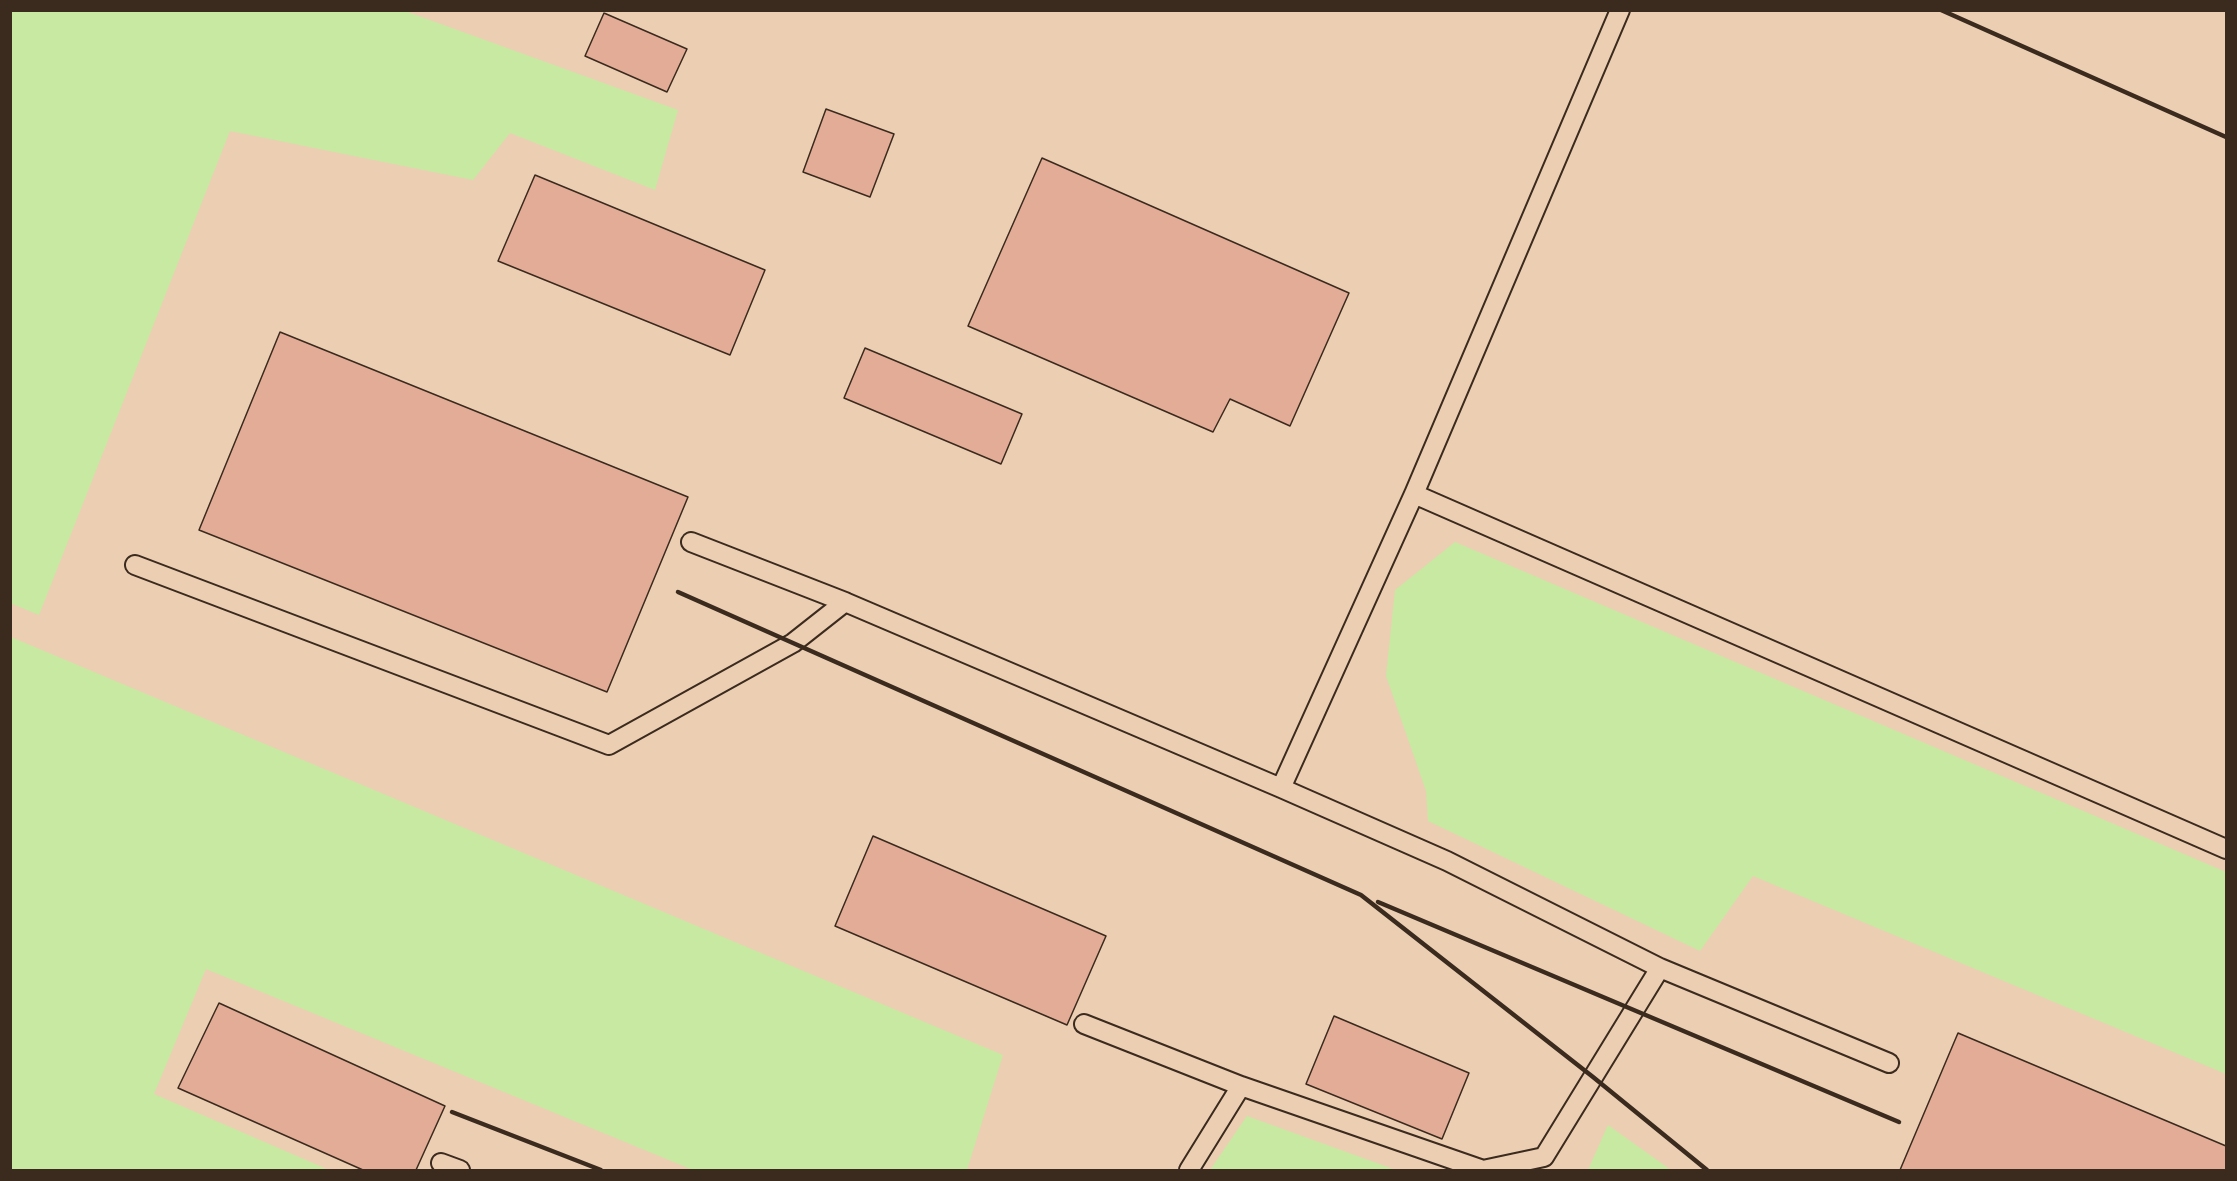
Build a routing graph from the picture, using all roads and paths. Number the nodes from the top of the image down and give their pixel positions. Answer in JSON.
{"nodes":[{"id":1,"x":1620,"y":10,"type":"edge"},
{"id":2,"x":1414,"y":494,"type":"junction"},
{"id":3,"x":691,"y":542,"type":"dead end"},
{"id":4,"x":135,"y":565,"type":"dead end"},
{"id":5,"x":845,"y":602,"type":"junction"},
{"id":6,"x":1281,"y":788,"type":"junction"},
{"id":7,"x":2226,"y":849,"type":"edge"},
{"id":8,"x":1660,"y":968,"type":"junction"},
{"id":9,"x":1084,"y":1024,"type":"dead end"},
{"id":10,"x":1888,"y":1063,"type":"dead end"},
{"id":11,"x":1241,"y":1086,"type":"junction"},
{"id":12,"x":441,"y":1163,"type":"dead end"},
{"id":13,"x":460,"y":1170,"type":"edge"},
{"id":14,"x":1189,"y":1170,"type":"edge"}],
"edges":[{"from":1,"to":2,"type":"lane"},
{"from":2,"to":6,"type":"lane"},
{"from":2,"to":7,"type":"lane"},
{"from":3,"to":5,"type":"lane"},
{"from":4,"to":5,"type":"lane"},
{"from":5,"to":6,"type":"lane"},
{"from":6,"to":8,"type":"lane"},
{"from":8,"to":10,"type":"lane"},
{"from":8,"to":11,"type":"lane"},
{"from":9,"to":11,"type":"lane"},
{"from":11,"to":14,"type":"lane"},
{"from":12,"to":13,"type":"lane"}]}
